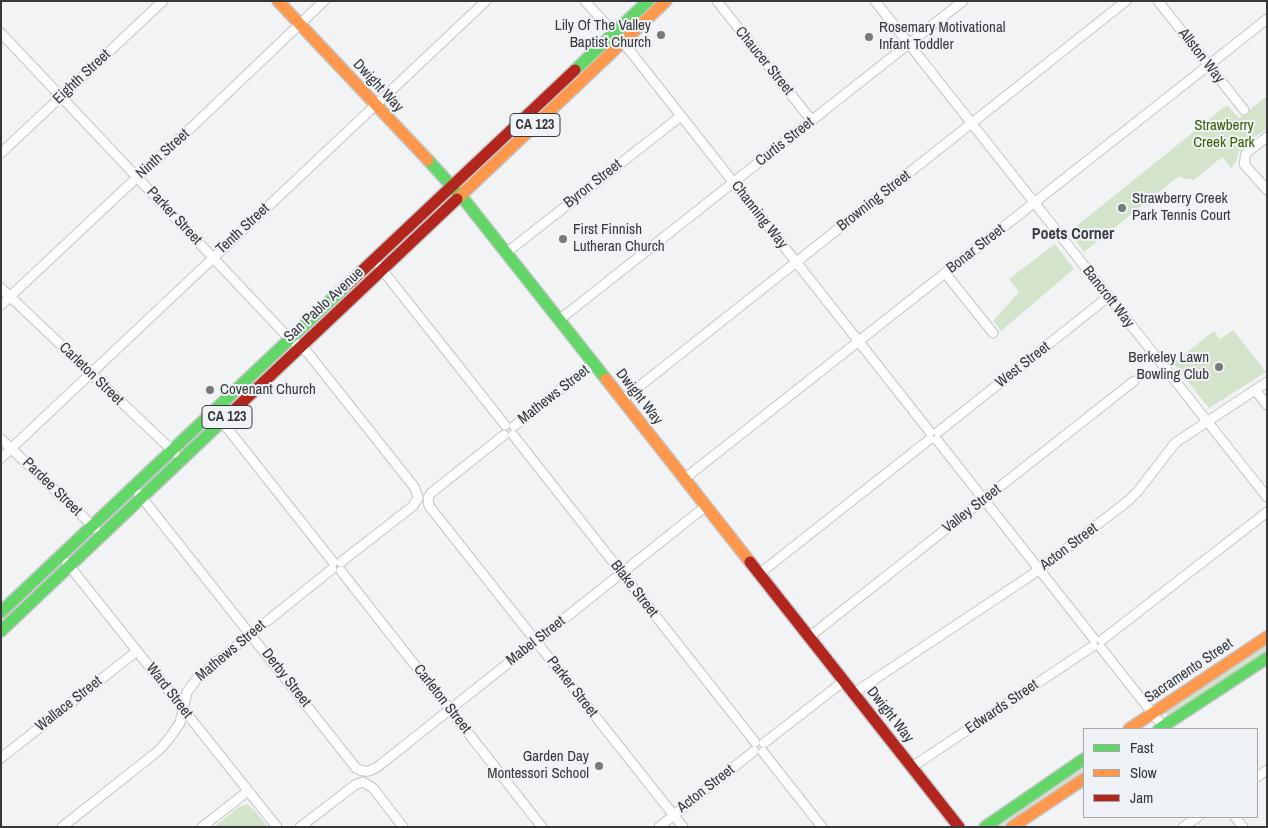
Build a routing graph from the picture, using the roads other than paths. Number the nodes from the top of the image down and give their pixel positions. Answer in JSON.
{"nodes":[{"id":1,"x":162,"y":1,"type":"edge"},
{"id":2,"x":278,"y":1,"type":"edge"},
{"id":3,"x":324,"y":1,"type":"edge"},
{"id":4,"x":486,"y":1,"type":"edge"},
{"id":5,"x":585,"y":1,"type":"edge"},
{"id":6,"x":648,"y":1,"type":"edge"},
{"id":7,"x":666,"y":1,"type":"edge"},
{"id":8,"x":716,"y":1,"type":"edge"},
{"id":9,"x":875,"y":1,"type":"edge"},
{"id":10,"x":963,"y":1,"type":"edge"},
{"id":11,"x":1126,"y":1,"type":"edge"},
{"id":12,"x":1158,"y":1,"type":"edge"},
{"id":13,"x":1267,"y":19,"type":"edge"},
{"id":14,"x":300,"y":24,"type":"junction"},
{"id":15,"x":1,"y":32,"type":"edge"},
{"id":16,"x":614,"y":33,"type":"junction"},
{"id":17,"x":622,"y":42,"type":"junction"},
{"id":18,"x":908,"y":44,"type":"junction"},
{"id":19,"x":1208,"y":65,"type":"junction"},
{"id":20,"x":61,"y":96,"type":"junction"},
{"id":21,"x":376,"y":105,"type":"junction"},
{"id":22,"x":1244,"y":110,"type":"dead end"},
{"id":23,"x":681,"y":116,"type":"junction"},
{"id":24,"x":812,"y":121,"type":"junction"},
{"id":25,"x":971,"y":124,"type":"junction"},
{"id":26,"x":1267,"y":137,"type":"edge"},
{"id":27,"x":1,"y":152,"type":"edge"},
{"id":28,"x":138,"y":177,"type":"junction"},
{"id":29,"x":734,"y":182,"type":"junction"},
{"id":30,"x":452,"y":186,"type":"junction"},
{"id":31,"x":1267,"y":190,"type":"edge"},
{"id":32,"x":460,"y":196,"type":"junction"},
{"id":33,"x":1033,"y":203,"type":"junction"},
{"id":34,"x":506,"y":253,"type":"junction"},
{"id":35,"x":213,"y":258,"type":"junction"},
{"id":36,"x":376,"y":260,"type":"junction"},
{"id":37,"x":796,"y":263,"type":"junction"},
{"id":38,"x":382,"y":270,"type":"junction"},
{"id":39,"x":945,"y":273,"type":"junction"},
{"id":40,"x":1,"y":288,"type":"edge"},
{"id":41,"x":10,"y":296,"type":"junction"},
{"id":42,"x":1108,"y":297,"type":"junction"},
{"id":43,"x":1,"y":305,"type":"edge"},
{"id":44,"x":559,"y":320,"type":"junction"},
{"id":45,"x":992,"y":333,"type":"dead end"},
{"id":46,"x":291,"y":339,"type":"junction"},
{"id":47,"x":859,"y":342,"type":"junction"},
{"id":48,"x":301,"y":347,"type":"junction"},
{"id":49,"x":593,"y":364,"type":"junction"},
{"id":50,"x":91,"y":373,"type":"junction"},
{"id":51,"x":1134,"y":381,"type":"dead end"},
{"id":52,"x":1267,"y":382,"type":"edge"},
{"id":53,"x":1255,"y":390,"type":"junction"},
{"id":54,"x":622,"y":400,"type":"junction"},
{"id":55,"x":1267,"y":405,"type":"edge"},
{"id":56,"x":214,"y":412,"type":"junction"},
{"id":57,"x":222,"y":422,"type":"junction"},
{"id":58,"x":1206,"y":422,"type":"junction"},
{"id":59,"x":509,"y":430,"type":"junction"},
{"id":60,"x":934,"y":436,"type":"junction"},
{"id":61,"x":1,"y":439,"type":"edge"},
{"id":62,"x":11,"y":448,"type":"junction"},
{"id":63,"x":173,"y":451,"type":"junction"},
{"id":64,"x":1,"y":458,"type":"edge"},
{"id":65,"x":181,"y":460,"type":"junction"},
{"id":66,"x":684,"y":479,"type":"junction"},
{"id":67,"x":134,"y":488,"type":"junction"},
{"id":68,"x":418,"y":496,"type":"joint"},
{"id":69,"x":142,"y":497,"type":"junction"},
{"id":70,"x":428,"y":498,"type":"joint"},
{"id":71,"x":1267,"y":498,"type":"edge"},
{"id":72,"x":984,"y":500,"type":"junction"},
{"id":73,"x":706,"y":506,"type":"junction"},
{"id":74,"x":1267,"y":512,"type":"edge"},
{"id":75,"x":93,"y":526,"type":"junction"},
{"id":76,"x":102,"y":536,"type":"junction"},
{"id":77,"x":60,"y":556,"type":"junction"},
{"id":78,"x":70,"y":566,"type":"junction"},
{"id":79,"x":337,"y":566,"type":"junction"},
{"id":80,"x":1039,"y":570,"type":"junction"},
{"id":81,"x":622,"y":574,"type":"junction"},
{"id":82,"x":759,"y":574,"type":"junction"},
{"id":83,"x":2,"y":611,"type":"edge"},
{"id":84,"x":12,"y":621,"type":"junction"},
{"id":85,"x":1,"y":631,"type":"edge"},
{"id":86,"x":251,"y":634,"type":"junction"},
{"id":87,"x":809,"y":637,"type":"junction"},
{"id":88,"x":1267,"y":637,"type":"edge"},
{"id":89,"x":536,"y":641,"type":"junction"},
{"id":90,"x":1098,"y":643,"type":"junction"},
{"id":91,"x":137,"y":651,"type":"junction"},
{"id":92,"x":1267,"y":658,"type":"edge"},
{"id":93,"x":844,"y":681,"type":"junction"},
{"id":94,"x":854,"y":693,"type":"junction"},
{"id":95,"x":183,"y":709,"type":"junction"},
{"id":96,"x":450,"y":709,"type":"junction"},
{"id":97,"x":1152,"y":713,"type":"junction"},
{"id":98,"x":1130,"y":728,"type":"edge"},
{"id":99,"x":1162,"y":728,"type":"edge"},
{"id":100,"x":759,"y":747,"type":"junction"},
{"id":101,"x":1,"y":758,"type":"edge"},
{"id":102,"x":1083,"y":760,"type":"edge"},
{"id":103,"x":912,"y":767,"type":"junction"},
{"id":104,"x":365,"y":772,"type":"joint"},
{"id":105,"x":1083,"y":780,"type":"edge"},
{"id":106,"x":248,"y":791,"type":"junction"},
{"id":107,"x":673,"y":815,"type":"junction"},
{"id":108,"x":1196,"y":818,"type":"edge"},
{"id":109,"x":62,"y":827,"type":"edge"},
{"id":110,"x":202,"y":827,"type":"edge"},
{"id":111,"x":277,"y":827,"type":"edge"},
{"id":112,"x":300,"y":827,"type":"edge"},
{"id":113,"x":403,"y":827,"type":"edge"},
{"id":114,"x":542,"y":827,"type":"edge"},
{"id":115,"x":659,"y":827,"type":"edge"},
{"id":116,"x":682,"y":827,"type":"edge"},
{"id":117,"x":822,"y":827,"type":"edge"},
{"id":118,"x":959,"y":827,"type":"edge"},
{"id":119,"x":985,"y":827,"type":"edge"},
{"id":120,"x":1012,"y":827,"type":"edge"},
{"id":121,"x":1183,"y":827,"type":"edge"}],
"edges":[{"from":1,"to":20,"type":"street","name":"Eighth Street"},
{"from":2,"to":14,"type":"main road","name":"Dwight Way"},
{"from":3,"to":14,"type":"street","name":"Ninth Street"},
{"from":4,"to":21,"type":"street","name":"Tenth Street"},
{"from":5,"to":16,"type":"street","name":"Channing Way"},
{"from":6,"to":16,"type":"main road","name":"San Pablo Avenue","number":"CA 123"},
{"from":7,"to":17,"type":"main road","name":"San Pablo Avenue","number":"CA 123"},
{"from":8,"to":24,"type":"street","name":"Chaucer Street"},
{"from":9,"to":18,"type":"street","name":"Bancroft Way"},
{"from":10,"to":18,"type":"street","name":"Curtis Street"},
{"from":11,"to":25,"type":"street","name":"Browning Street"},
{"from":12,"to":19,"type":"street","name":"Allston Way"},
{"from":13,"to":19,"type":"street","name":"Bonar Street"},
{"from":14,"to":21,"type":"main road","name":"Dwight Way"},
{"from":14,"to":28,"type":"street","name":"Ninth Street"},
{"from":15,"to":20,"type":"street","name":"Parker Street"},
{"from":16,"to":17,"type":"street","name":"Channing Way"},
{"from":16,"to":30,"type":"main road","name":"San Pablo Avenue","number":"CA 123"},
{"from":17,"to":23,"type":"street","name":"Channing Way"},
{"from":17,"to":32,"type":"main road","name":"San Pablo Avenue","number":"CA 123"},
{"from":18,"to":24,"type":"street","name":"Curtis Street"},
{"from":18,"to":25,"type":"street","name":"Bancroft Way"},
{"from":19,"to":22,"type":"street","name":"Allston Way"},
{"from":19,"to":33,"type":"street","name":"Bonar Street"},
{"from":20,"to":27,"type":"street","name":"Eighth Street"},
{"from":20,"to":28,"type":"street","name":"Parker Street"},
{"from":21,"to":30,"type":"main road","name":"Dwight Way"},
{"from":21,"to":35,"type":"street","name":"Tenth Street"},
{"from":23,"to":29,"type":"street","name":"Channing Way"},
{"from":23,"to":34,"type":"street","name":"Byron Street"},
{"from":24,"to":29,"type":"street","name":"Curtis Street"},
{"from":25,"to":33,"type":"street","name":"Bancroft Way"},
{"from":25,"to":37,"type":"street","name":"Browning Street"},
{"from":26,"to":31,"type":"street"},
{"from":28,"to":35,"type":"street","name":"Parker Street"},
{"from":28,"to":41,"type":"street","name":"Ninth Street"},
{"from":29,"to":37,"type":"street","name":"Channing Way"},
{"from":29,"to":44,"type":"street","name":"Curtis Street"},
{"from":30,"to":32,"type":"main road","name":"Dwight Way"},
{"from":30,"to":36,"type":"main road","name":"San Pablo Avenue","number":"CA 123"},
{"from":32,"to":34,"type":"main road","name":"Dwight Way"},
{"from":32,"to":38,"type":"main road","name":"San Pablo Avenue","number":"CA 123"},
{"from":33,"to":39,"type":"street","name":"Bonar Street"},
{"from":33,"to":42,"type":"street","name":"Bancroft Way"},
{"from":34,"to":44,"type":"main road","name":"Dwight Way"},
{"from":35,"to":46,"type":"street","name":"Parker Street"},
{"from":35,"to":50,"type":"street","name":"Tenth Street"},
{"from":36,"to":38,"type":"street","name":"Blake Street"},
{"from":36,"to":46,"type":"main road","name":"San Pablo Avenue","number":"CA 123"},
{"from":37,"to":47,"type":"street","name":"Channing Way"},
{"from":37,"to":54,"type":"street","name":"Browning Street"},
{"from":38,"to":48,"type":"main road","name":"San Pablo Avenue","number":"CA 123"},
{"from":38,"to":59,"type":"street","name":"Blake Street"},
{"from":39,"to":45,"type":"street"},
{"from":39,"to":47,"type":"street","name":"Bonar Street"},
{"from":40,"to":41,"type":"street","name":"Carleton Street"},
{"from":41,"to":43,"type":"street","name":"Ninth Street"},
{"from":41,"to":50,"type":"street","name":"Carleton Street"},
{"from":42,"to":58,"type":"street","name":"Bancroft Way"},
{"from":42,"to":60,"type":"street","name":"West Street"},
{"from":44,"to":49,"type":"main road","name":"Dwight Way"},
{"from":46,"to":48,"type":"street","name":"Parker Street"},
{"from":46,"to":56,"type":"main road","name":"San Pablo Avenue","number":"CA 123"},
{"from":47,"to":60,"type":"street","name":"Channing Way"},
{"from":47,"to":66,"type":"street","name":"Bonar Street"},
{"from":48,"to":57,"type":"main road","name":"San Pablo Avenue","number":"CA 123"},
{"from":48,"to":68,"type":"street","name":"Parker Street"},
{"from":49,"to":54,"type":"main road","name":"Dwight Way"},
{"from":49,"to":59,"type":"street","name":"Mathews Street"},
{"from":50,"to":62,"type":"street","name":"Tenth Street"},
{"from":50,"to":63,"type":"street","name":"Carleton Street"},
{"from":51,"to":72,"type":"street","name":"Valley Street"},
{"from":52,"to":53,"type":"street","name":"Acton Street"},
{"from":53,"to":55,"type":"street"},
{"from":53,"to":58,"type":"street","name":"Acton Street"},
{"from":54,"to":66,"type":"main road","name":"Dwight Way"},
{"from":56,"to":57,"type":"street","name":"Carleton Street"},
{"from":56,"to":63,"type":"main road","name":"San Pablo Avenue","number":"CA 123"},
{"from":57,"to":65,"type":"main road","name":"San Pablo Avenue","number":"CA 123"},
{"from":57,"to":79,"type":"street","name":"Carleton Street"},
{"from":58,"to":71,"type":"street","name":"Bancroft Way"},
{"from":58,"to":80,"type":"street","name":"Acton Street"},
{"from":59,"to":70,"type":"street","name":"Mathews Street"},
{"from":59,"to":81,"type":"street","name":"Blake Street"},
{"from":60,"to":72,"type":"street","name":"Channing Way"},
{"from":60,"to":82,"type":"street","name":"West Street"},
{"from":61,"to":62,"type":"street","name":"Pardee Street"},
{"from":62,"to":64,"type":"street","name":"Tenth Street"},
{"from":62,"to":75,"type":"street","name":"Pardee Street"},
{"from":63,"to":65,"type":"street","name":"Carleton Street"},
{"from":63,"to":67,"type":"main road","name":"San Pablo Avenue","number":"CA 123"},
{"from":65,"to":69,"type":"main road","name":"San Pablo Avenue","number":"CA 123"},
{"from":66,"to":73,"type":"main road","name":"Dwight Way"},
{"from":67,"to":69,"type":"street","name":"Derby Street"},
{"from":67,"to":75,"type":"main road","name":"San Pablo Avenue","number":"CA 123"},
{"from":68,"to":79,"type":"street","name":"Mathews Street"},
{"from":69,"to":76,"type":"main road","name":"San Pablo Avenue","number":"CA 123"},
{"from":69,"to":86,"type":"street","name":"Derby Street"},
{"from":70,"to":89,"type":"street","name":"Parker Street"},
{"from":72,"to":80,"type":"street","name":"Channing Way"},
{"from":72,"to":87,"type":"street","name":"Valley Street"},
{"from":73,"to":81,"type":"street","name":"Mabel Street"},
{"from":73,"to":82,"type":"main road","name":"Dwight Way"},
{"from":74,"to":90,"type":"street","name":"Edwards Street"},
{"from":75,"to":76,"type":"street","name":"Pardee Street"},
{"from":75,"to":77,"type":"main road","name":"San Pablo Avenue","number":"CA 123"},
{"from":76,"to":78,"type":"main road","name":"San Pablo Avenue","number":"CA 123"},
{"from":77,"to":78,"type":"street","name":"Ward Street"},
{"from":77,"to":83,"type":"main road","name":"San Pablo Avenue","number":"CA 123"},
{"from":78,"to":84,"type":"main road","name":"San Pablo Avenue","number":"CA 123"},
{"from":78,"to":91,"type":"street","name":"Ward Street"},
{"from":79,"to":86,"type":"street","name":"Mathews Street"},
{"from":79,"to":96,"type":"street","name":"Carleton Street"},
{"from":80,"to":90,"type":"street","name":"Channing Way"},
{"from":80,"to":94,"type":"street","name":"Acton Street"},
{"from":81,"to":89,"type":"street","name":"Mabel Street"},
{"from":81,"to":100,"type":"street","name":"Blake Street"},
{"from":82,"to":87,"type":"main road","name":"Dwight Way"},
{"from":83,"to":84,"type":"street"},
{"from":84,"to":85,"type":"main road","name":"San Pablo Avenue","number":"CA 123"},
{"from":86,"to":95,"type":"street","name":"Mathews Street"},
{"from":86,"to":104,"type":"street","name":"Derby Street"},
{"from":87,"to":93,"type":"main road","name":"Dwight Way"},
{"from":88,"to":97,"type":"main road","name":"Sacramento Street"},
{"from":89,"to":96,"type":"street","name":"Mabel Street"},
{"from":89,"to":107,"type":"street","name":"Parker Street"},
{"from":90,"to":97,"type":"street","name":"Channing Way"},
{"from":90,"to":103,"type":"street","name":"Edwards Street"},
{"from":91,"to":95,"type":"street","name":"Ward Street"},
{"from":91,"to":101,"type":"street","name":"Wallace Street"},
{"from":92,"to":99,"type":"main road"},
{"from":93,"to":94,"type":"main road","name":"Dwight Way"},
{"from":93,"to":100,"type":"street","name":"Acton Street"},
{"from":94,"to":103,"type":"main road","name":"Dwight Way"},
{"from":95,"to":106,"type":"street","name":"Ward Street"},
{"from":95,"to":109,"type":"street","name":"Mathews Street"},
{"from":96,"to":104,"type":"street","name":"Mabel Street"},
{"from":96,"to":114,"type":"street","name":"Carleton Street"},
{"from":97,"to":98,"type":"main road","name":"Sacramento Street"},
{"from":97,"to":99,"type":"street","name":"Channing Way"},
{"from":100,"to":107,"type":"street","name":"Acton Street"},
{"from":100,"to":117,"type":"street","name":"Blake Street"},
{"from":102,"to":119,"type":"main road"},
{"from":103,"to":118,"type":"main road","name":"Dwight Way"},
{"from":105,"to":120,"type":"main road"},
{"from":106,"to":110,"type":"street"},
{"from":106,"to":111,"type":"street","name":"Ward Street"},
{"from":107,"to":115,"type":"street","name":"Acton Street"},
{"from":107,"to":116,"type":"street","name":"Parker Street"},
{"from":108,"to":121,"type":"street"},
{"from":112,"to":113,"type":"street"}]}
